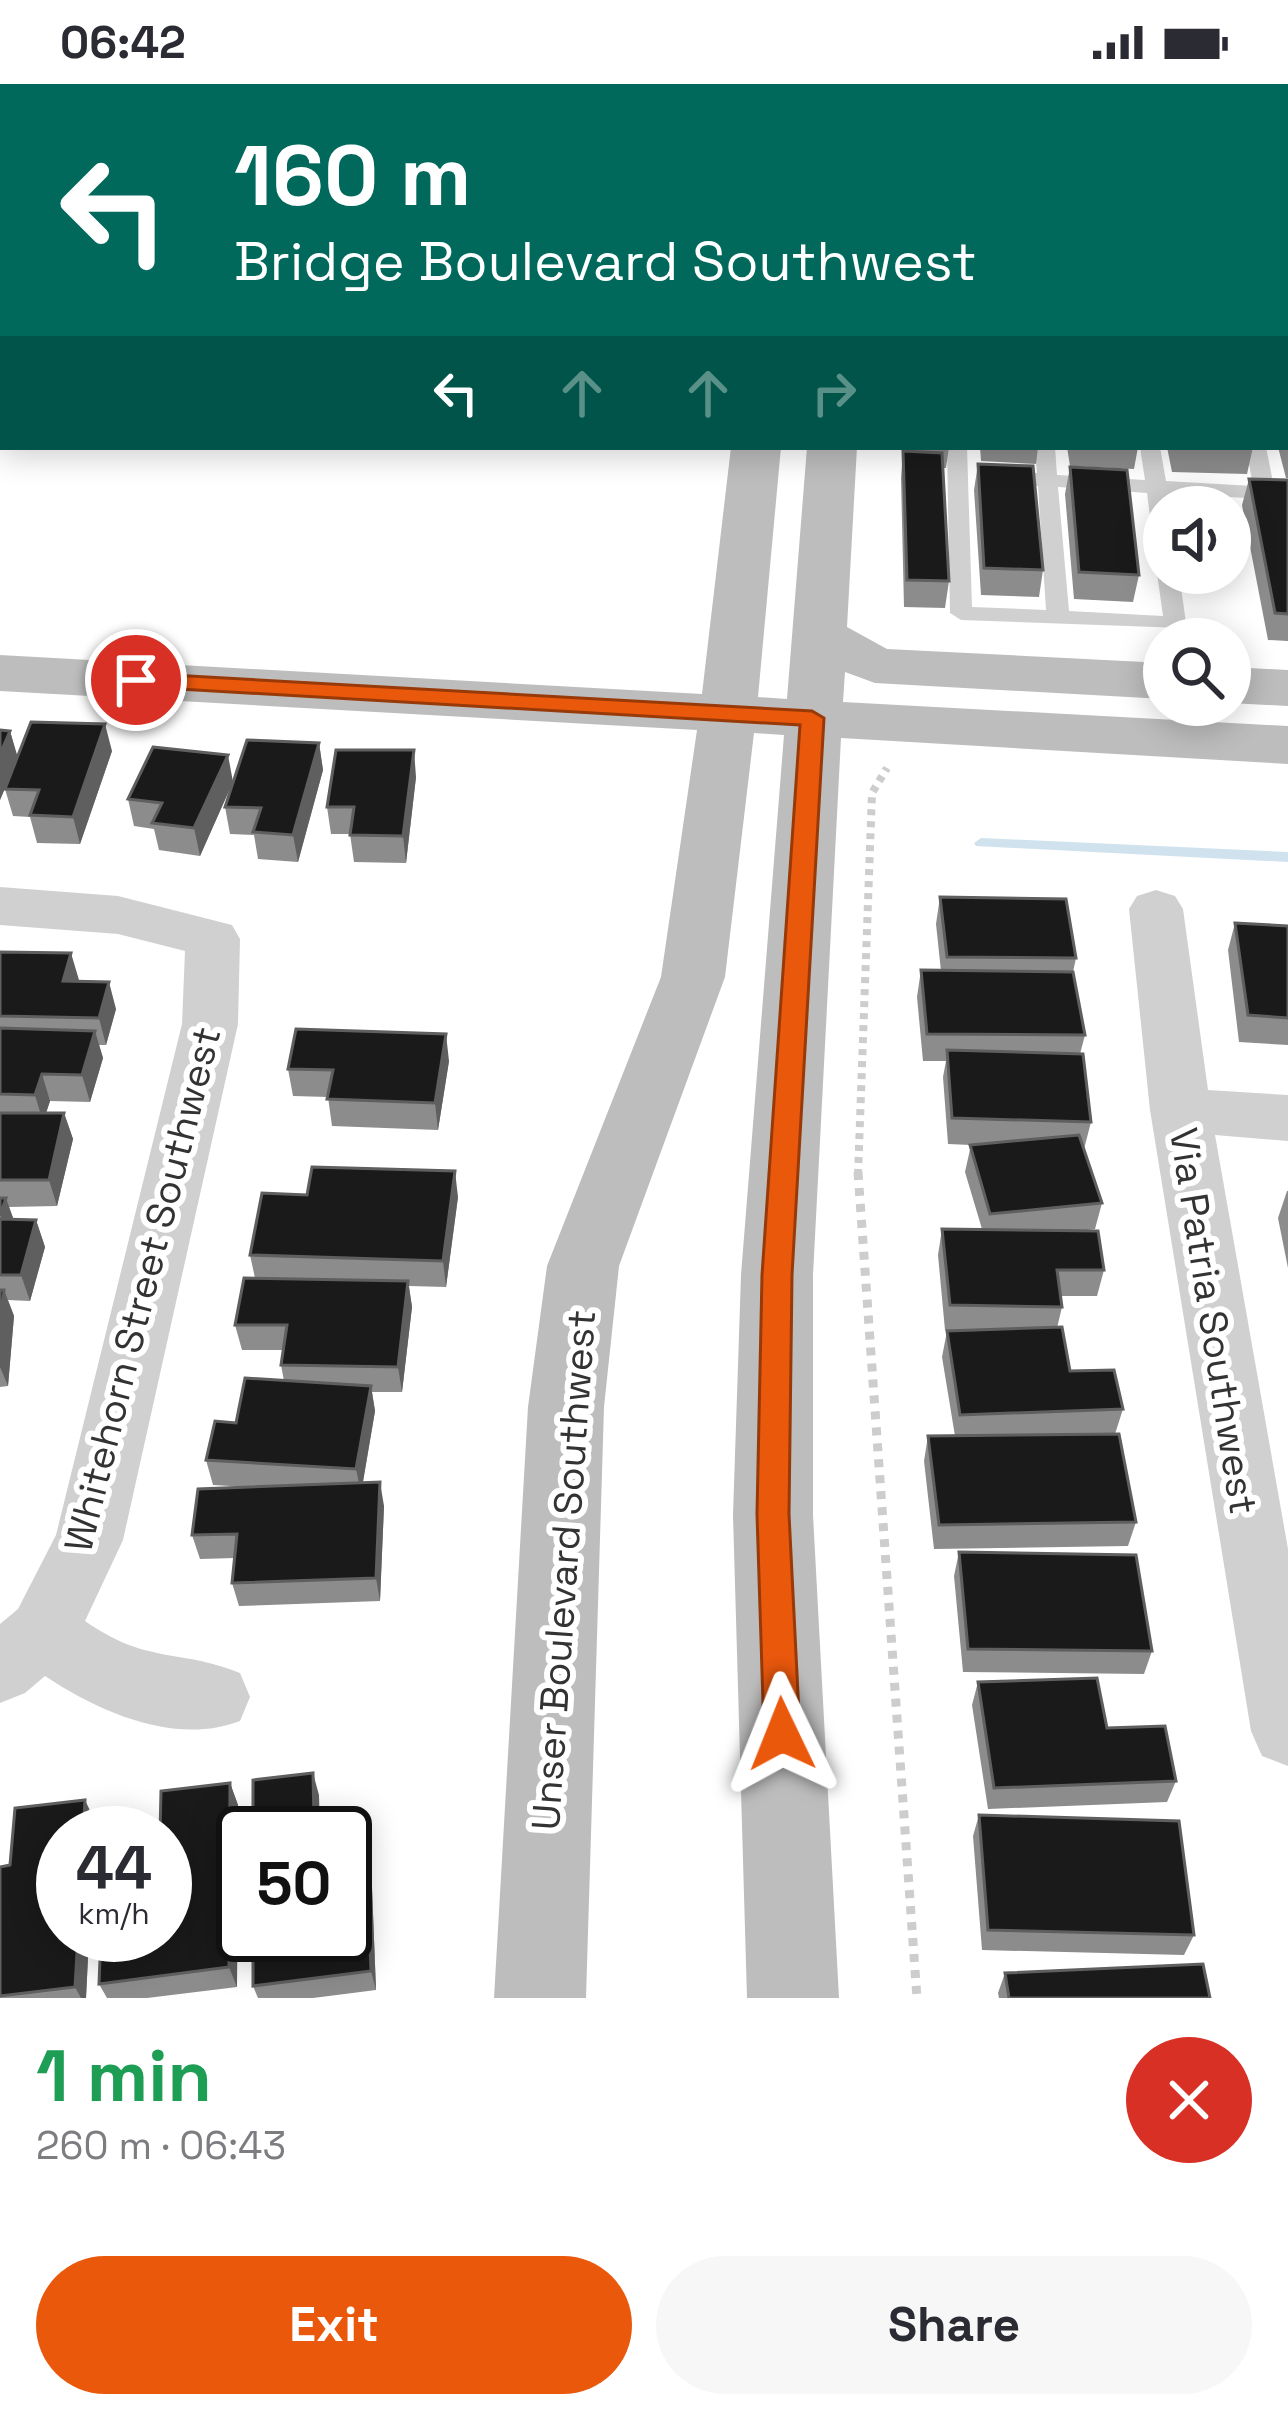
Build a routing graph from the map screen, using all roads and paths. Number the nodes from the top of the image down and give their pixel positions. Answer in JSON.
{"nodes":[{"id":1,"x":756,"y":450,"type":"edge"},
{"id":2,"x":832,"y":450,"type":"edge"},
{"id":3,"x":957,"y":450,"type":"edge"},
{"id":4,"x":1046,"y":450,"type":"edge"},
{"id":5,"x":1150,"y":450,"type":"edge"},
{"id":6,"x":1257,"y":450,"type":"edge"},
{"id":7,"x":958,"y":474,"type":"junction"},
{"id":8,"x":1048,"y":480,"type":"junction"},
{"id":9,"x":1143,"y":486,"type":"edge"},
{"id":10,"x":1156,"y":486,"type":"edge"},
{"id":11,"x":1276,"y":494,"type":"edge"},
{"id":12,"x":1058,"y":617,"type":"junction"},
{"id":13,"x":1143,"y":627,"type":"edge"},
{"id":14,"x":821,"y":635,"type":"junction"},
{"id":15,"x":0,"y":673,"type":"edge"},
{"id":16,"x":1143,"y":680,"type":"edge"},
{"id":17,"x":1251,"y":686,"type":"edge"},
{"id":18,"x":1288,"y":688,"type":"edge"},
{"id":19,"x":727,"y":712,"type":"junction"},
{"id":20,"x":812,"y":718,"type":"junction"},
{"id":21,"x":1288,"y":746,"type":"edge"},
{"id":22,"x":887,"y":768,"type":"dead end"},
{"id":23,"x":0,"y":906,"type":"edge"},
{"id":24,"x":1156,"y":908,"type":"dead end"},
{"id":25,"x":1179,"y":1110,"type":"junction"},
{"id":26,"x":1288,"y":1118,"type":"edge"},
{"id":27,"x":21,"y":1650,"type":"edge"},
{"id":28,"x":214,"y":1697,"type":"dead end"},
{"id":29,"x":1288,"y":1731,"type":"edge"},
{"id":30,"x":539,"y":1998,"type":"edge"},
{"id":31,"x":793,"y":1998,"type":"edge"},
{"id":32,"x":917,"y":1998,"type":"edge"}],
"edges":[{"from":1,"to":19,"type":"main road","name":"Unser Boulevard Southwest"},
{"from":2,"to":14,"type":"main road"},
{"from":3,"to":7,"type":"lane"},
{"from":4,"to":8,"type":"lane"},
{"from":5,"to":10,"type":"lane"},
{"from":6,"to":11,"type":"lane"},
{"from":7,"to":8,"type":"lane"},
{"from":7,"to":12,"type":"lane"},
{"from":8,"to":9,"type":"lane"},
{"from":8,"to":12,"type":"lane"},
{"from":12,"to":13,"type":"lane"},
{"from":14,"to":16,"type":"main road"},
{"from":14,"to":20,"type":"main road"},
{"from":15,"to":19,"type":"main road"},
{"from":17,"to":18,"type":"main road"},
{"from":19,"to":20,"type":"main road"},
{"from":19,"to":30,"type":"main road","name":"Unser Boulevard Southwest"},
{"from":20,"to":21,"type":"main road"},
{"from":20,"to":31,"type":"main road"},
{"from":22,"to":32,"type":"path"},
{"from":23,"to":27,"type":"street","name":"Whitehorn Street Southwest"},
{"from":24,"to":25,"type":"street","name":"Via Patria Southwest"},
{"from":25,"to":26,"type":"street"},
{"from":25,"to":29,"type":"street","name":"Via Patria Southwest"},
{"from":27,"to":28,"type":"street"}]}
